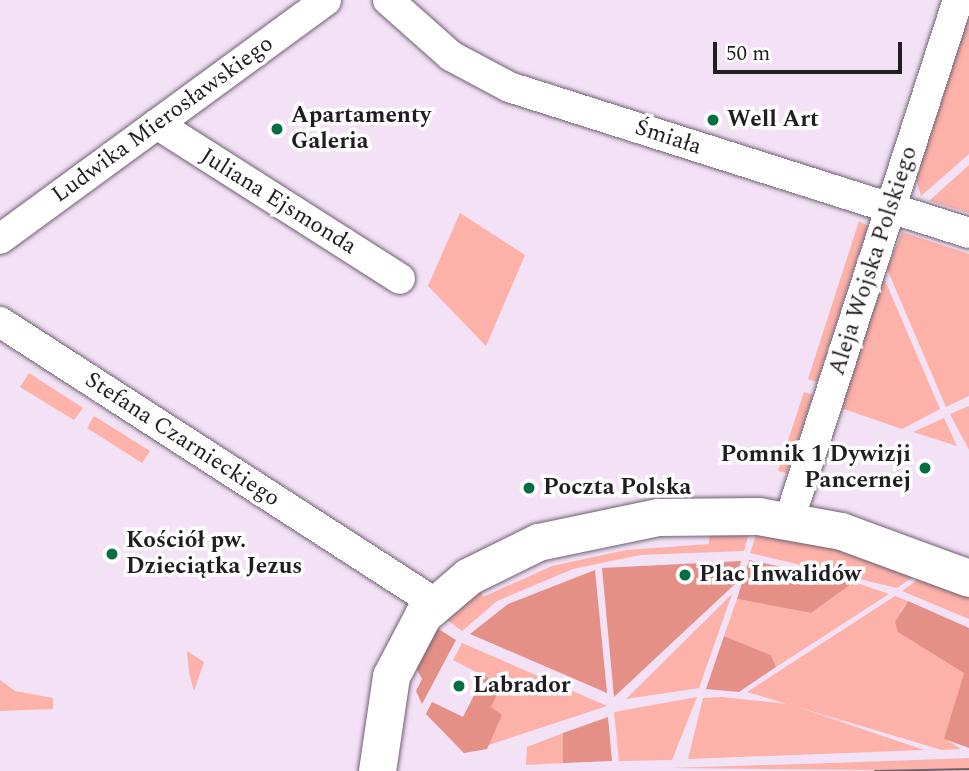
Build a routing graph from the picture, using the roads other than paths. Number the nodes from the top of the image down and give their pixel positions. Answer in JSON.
{"nodes":[{"id":1,"x":326,"y":0,"type":"edge"},
{"id":2,"x":388,"y":0,"type":"edge"},
{"id":3,"x":958,"y":0,"type":"edge"},
{"id":4,"x":157,"y":124,"type":"junction"},
{"id":5,"x":891,"y":209,"type":"junction"},
{"id":6,"x":969,"y":233,"type":"edge"},
{"id":7,"x":0,"y":239,"type":"edge"},
{"id":8,"x":400,"y":279,"type":"dead end"},
{"id":9,"x":0,"y":322,"type":"edge"},
{"id":10,"x":789,"y":521,"type":"junction"},
{"id":11,"x":969,"y":578,"type":"edge"},
{"id":12,"x":435,"y":603,"type":"junction"},
{"id":13,"x":377,"y":771,"type":"edge"}],
"edges":[{"from":1,"to":4,"type":"street","name":"Ludwika Mierosławskiego"},
{"from":2,"to":5,"type":"street","name":"Śmiała"},
{"from":3,"to":5,"type":"street","name":"Aleja Wojska Polskiego"},
{"from":4,"to":7,"type":"street","name":"Ludwika Mierosławskiego"},
{"from":4,"to":8,"type":"street","name":"Juliana Ejsmonda"},
{"from":5,"to":6,"type":"street","name":"Śmiała"},
{"from":5,"to":10,"type":"street","name":"Aleja Wojska Polskiego"},
{"from":9,"to":12,"type":"street","name":"Stefana Czarnieckiego"},
{"from":10,"to":11,"type":"street"},
{"from":10,"to":12,"type":"street"},
{"from":12,"to":13,"type":"street"}]}
